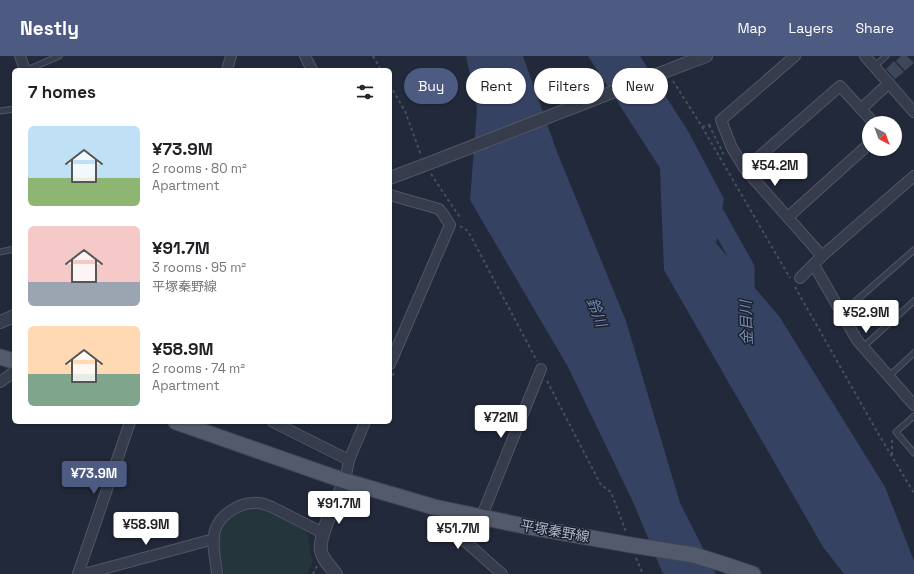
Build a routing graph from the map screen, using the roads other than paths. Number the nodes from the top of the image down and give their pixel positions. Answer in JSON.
{"nodes":[{"id":1,"x":20,"y":56,"type":"edge"},
{"id":2,"x":59,"y":56,"type":"edge"},
{"id":3,"x":231,"y":56,"type":"edge"},
{"id":4,"x":304,"y":56,"type":"edge"},
{"id":5,"x":706,"y":56,"type":"edge"},
{"id":6,"x":794,"y":56,"type":"edge"},
{"id":7,"x":865,"y":56,"type":"edge"},
{"id":8,"x":886,"y":56,"type":"edge"},
{"id":9,"x":874,"y":67,"type":"junction"},
{"id":10,"x":25,"y":68,"type":"edge"},
{"id":11,"x":31,"y":68,"type":"edge"},
{"id":12,"x":228,"y":68,"type":"edge"},
{"id":13,"x":311,"y":68,"type":"edge"},
{"id":14,"x":889,"y":83,"type":"junction"},
{"id":15,"x":12,"y":109,"type":"edge"},
{"id":16,"x":861,"y":109,"type":"junction"},
{"id":17,"x":0,"y":112,"type":"edge"},
{"id":18,"x":914,"y":112,"type":"edge"},
{"id":19,"x":868,"y":116,"type":"edge"},
{"id":20,"x":862,"y":150,"type":"edge"},
{"id":21,"x":745,"y":170,"type":"junction"},
{"id":22,"x":914,"y":176,"type":"edge"},
{"id":23,"x":392,"y":177,"type":"edge"},
{"id":24,"x":392,"y":196,"type":"edge"},
{"id":25,"x":788,"y":217,"type":"junction"},
{"id":26,"x":12,"y":249,"type":"edge"},
{"id":27,"x":0,"y":252,"type":"edge"},
{"id":28,"x":913,"y":252,"type":"edge"},
{"id":29,"x":822,"y":256,"type":"junction"},
{"id":30,"x":814,"y":265,"type":"junction"},
{"id":31,"x":800,"y":278,"type":"dead end"},
{"id":32,"x":914,"y":301,"type":"edge"},
{"id":33,"x":842,"y":313,"type":"junction"},
{"id":34,"x":12,"y":317,"type":"edge"},
{"id":35,"x":0,"y":322,"type":"edge"},
{"id":36,"x":863,"y":347,"type":"junction"},
{"id":37,"x":914,"y":353,"type":"edge"},
{"id":38,"x":0,"y":357,"type":"edge"},
{"id":39,"x":392,"y":359,"type":"edge"},
{"id":40,"x":12,"y":360,"type":"edge"},
{"id":41,"x":541,"y":369,"type":"road end"},
{"id":42,"x":12,"y":373,"type":"edge"},
{"id":43,"x":889,"y":376,"type":"junction"},
{"id":44,"x":0,"y":382,"type":"edge"},
{"id":45,"x":914,"y":405,"type":"edge"},
{"id":46,"x":914,"y":416,"type":"edge"},
{"id":47,"x":129,"y":424,"type":"edge"},
{"id":48,"x":182,"y":424,"type":"edge"},
{"id":49,"x":277,"y":424,"type":"edge"},
{"id":50,"x":364,"y":424,"type":"edge"},
{"id":51,"x":914,"y":453,"type":"edge"},
{"id":52,"x":349,"y":460,"type":"junction"},
{"id":53,"x":345,"y":481,"type":"junction"},
{"id":54,"x":434,"y":507,"type":"junction"},
{"id":55,"x":481,"y":518,"type":"junction"},
{"id":56,"x":323,"y":533,"type":"junction"},
{"id":57,"x":214,"y":539,"type":"junction"},
{"id":58,"x":333,"y":573,"type":"edge"},
{"id":59,"x":78,"y":574,"type":"edge"},
{"id":60,"x":84,"y":574,"type":"edge"},
{"id":61,"x":217,"y":574,"type":"edge"},
{"id":62,"x":502,"y":574,"type":"edge"},
{"id":63,"x":753,"y":574,"type":"edge"}],
"edges":[{"from":1,"to":10,"type":"street"},
{"from":2,"to":11,"type":"lane"},
{"from":3,"to":12,"type":"street"},
{"from":4,"to":13,"type":"street"},
{"from":5,"to":23,"type":"street","bridge":true},
{"from":6,"to":21,"type":"street"},
{"from":7,"to":9,"type":"street"},
{"from":8,"to":9,"type":"lane"},
{"from":9,"to":14,"type":"street"},
{"from":14,"to":16,"type":"street"},
{"from":14,"to":18,"type":"street"},
{"from":15,"to":17,"type":"lane"},
{"from":16,"to":19,"type":"street"},
{"from":16,"to":21,"type":"street"},
{"from":20,"to":25,"type":"street"},
{"from":21,"to":25,"type":"street"},
{"from":22,"to":29,"type":"street"},
{"from":24,"to":39,"type":"street"},
{"from":25,"to":29,"type":"street"},
{"from":26,"to":27,"type":"lane"},
{"from":28,"to":33,"type":"lane"},
{"from":29,"to":30,"type":"street"},
{"from":30,"to":31,"type":"street"},
{"from":30,"to":33,"type":"street"},
{"from":32,"to":36,"type":"lane"},
{"from":33,"to":36,"type":"street"},
{"from":34,"to":35,"type":"street"},
{"from":36,"to":43,"type":"street"},
{"from":37,"to":43,"type":"lane"},
{"from":38,"to":40,"type":"main road"},
{"from":41,"to":55,"type":"street"},
{"from":42,"to":44,"type":"street"},
{"from":43,"to":45,"type":"street"},
{"from":46,"to":51,"type":"lane"},
{"from":47,"to":59,"type":"street"},
{"from":48,"to":53,"type":"main road","name":"平塚秦野線"},
{"from":49,"to":52,"type":"street"},
{"from":50,"to":52,"type":"street"},
{"from":52,"to":53,"type":"street"},
{"from":53,"to":54,"type":"main road","name":"平塚秦野線"},
{"from":53,"to":56,"type":"street"},
{"from":54,"to":55,"type":"main road","name":"平塚秦野線"},
{"from":54,"to":62,"type":"street"},
{"from":55,"to":63,"type":"main road","name":"平塚秦野線"},
{"from":56,"to":57,"type":"street"},
{"from":56,"to":58,"type":"street"},
{"from":57,"to":60,"type":"street"},
{"from":57,"to":61,"type":"street"}]}
